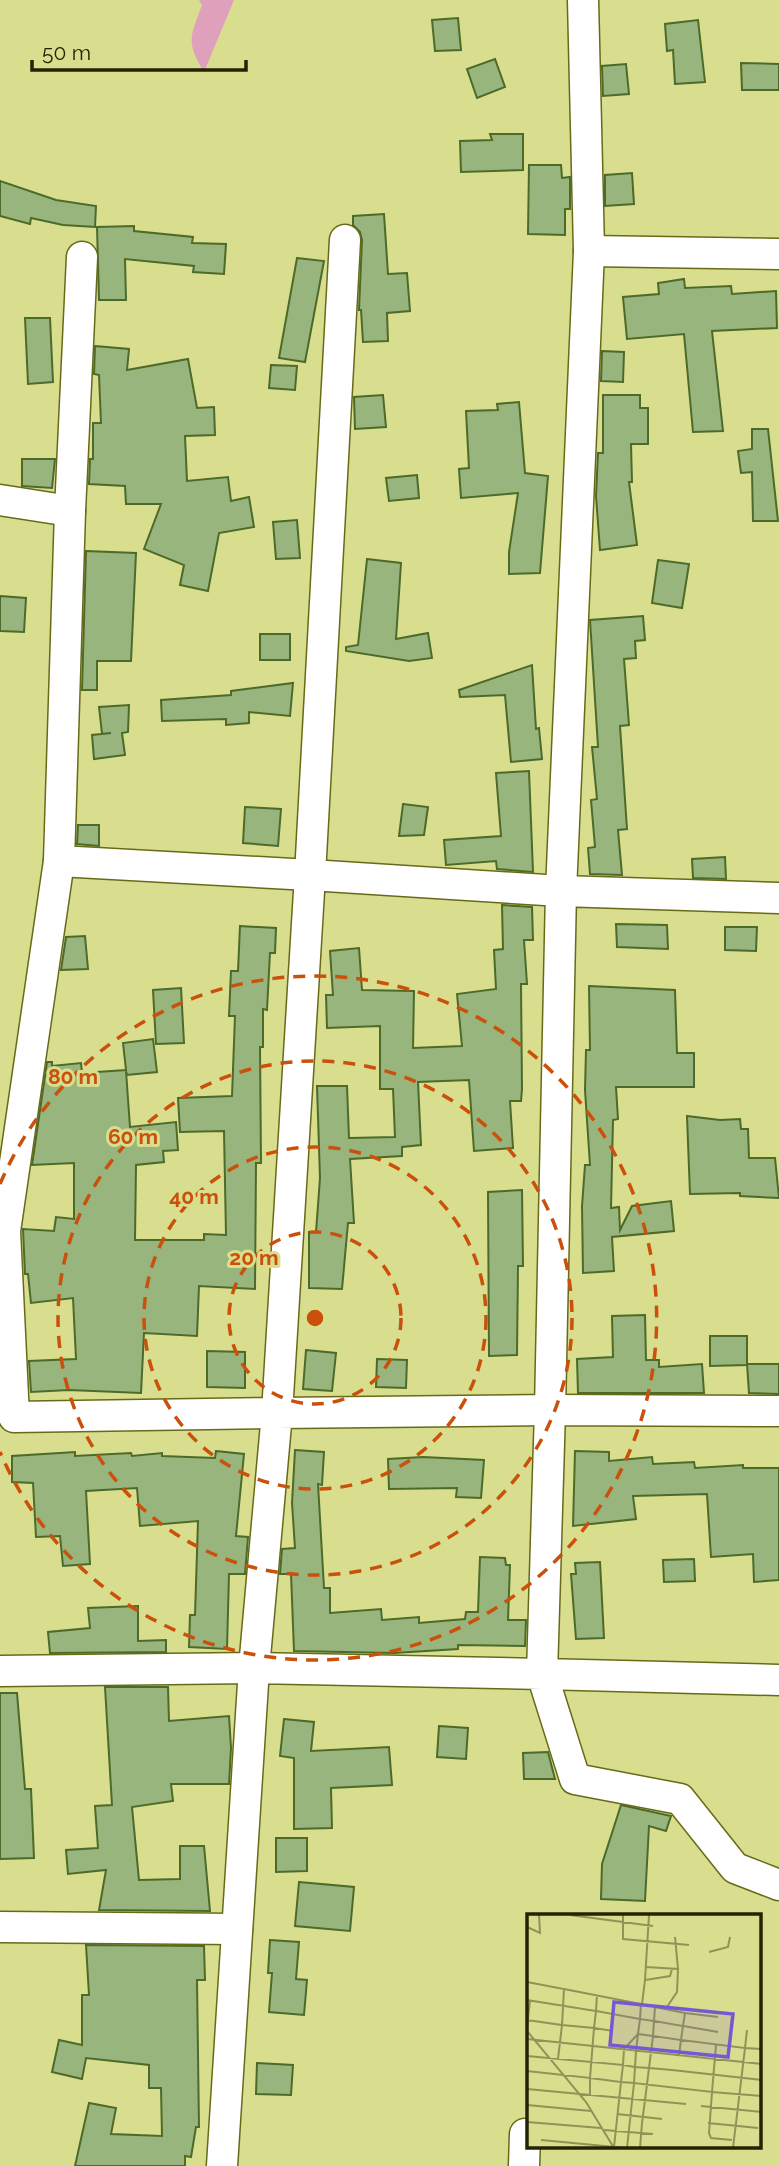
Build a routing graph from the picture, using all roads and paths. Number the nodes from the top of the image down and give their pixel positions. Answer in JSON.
{"nodes":[{"id":1,"x":583,"y":0,"type":"edge"},
{"id":2,"x":345,"y":240,"type":"dead end"},
{"id":3,"x":589,"y":251,"type":"junction"},
{"id":4,"x":779,"y":254,"type":"edge"},
{"id":5,"x":82,"y":257,"type":"dead end"},
{"id":6,"x":0,"y":500,"type":"edge"},
{"id":7,"x":70,"y":511,"type":"junction"},
{"id":8,"x":59,"y":861,"type":"junction"},
{"id":9,"x":310,"y":875,"type":"junction"},
{"id":10,"x":561,"y":891,"type":"junction"},
{"id":11,"x":779,"y":898,"type":"edge"},
{"id":12,"x":2,"y":1228,"type":"edge"},
{"id":13,"x":550,"y":1410,"type":"junction"},
{"id":14,"x":779,"y":1411,"type":"edge"},
{"id":15,"x":277,"y":1413,"type":"junction"},
{"id":16,"x":254,"y":1668,"type":"junction"},
{"id":17,"x":0,"y":1671,"type":"edge"},
{"id":18,"x":542,"y":1674,"type":"junction"},
{"id":19,"x":779,"y":1680,"type":"edge"},
{"id":20,"x":779,"y":1885,"type":"edge"},
{"id":21,"x":0,"y":1927,"type":"edge"},
{"id":22,"x":237,"y":1929,"type":"junction"},
{"id":23,"x":525,"y":2134,"type":"dead end"},
{"id":24,"x":222,"y":2166,"type":"edge"},
{"id":25,"x":524,"y":2166,"type":"edge"}],
"edges":[{"from":1,"to":3,"type":"street"},
{"from":2,"to":9,"type":"street"},
{"from":3,"to":4,"type":"street"},
{"from":3,"to":10,"type":"street"},
{"from":5,"to":7,"type":"street"},
{"from":6,"to":7,"type":"street"},
{"from":7,"to":8,"type":"street"},
{"from":8,"to":9,"type":"street"},
{"from":8,"to":12,"type":"street"},
{"from":9,"to":10,"type":"street"},
{"from":9,"to":15,"type":"street"},
{"from":10,"to":11,"type":"street"},
{"from":10,"to":13,"type":"street"},
{"from":12,"to":15,"type":"street"},
{"from":13,"to":14,"type":"street"},
{"from":13,"to":15,"type":"street"},
{"from":13,"to":18,"type":"street"},
{"from":15,"to":16,"type":"street"},
{"from":16,"to":17,"type":"street"},
{"from":16,"to":18,"type":"street"},
{"from":16,"to":22,"type":"street"},
{"from":18,"to":19,"type":"street"},
{"from":18,"to":20,"type":"street"},
{"from":21,"to":22,"type":"street"},
{"from":22,"to":24,"type":"street"},
{"from":23,"to":25,"type":"street"}]}
